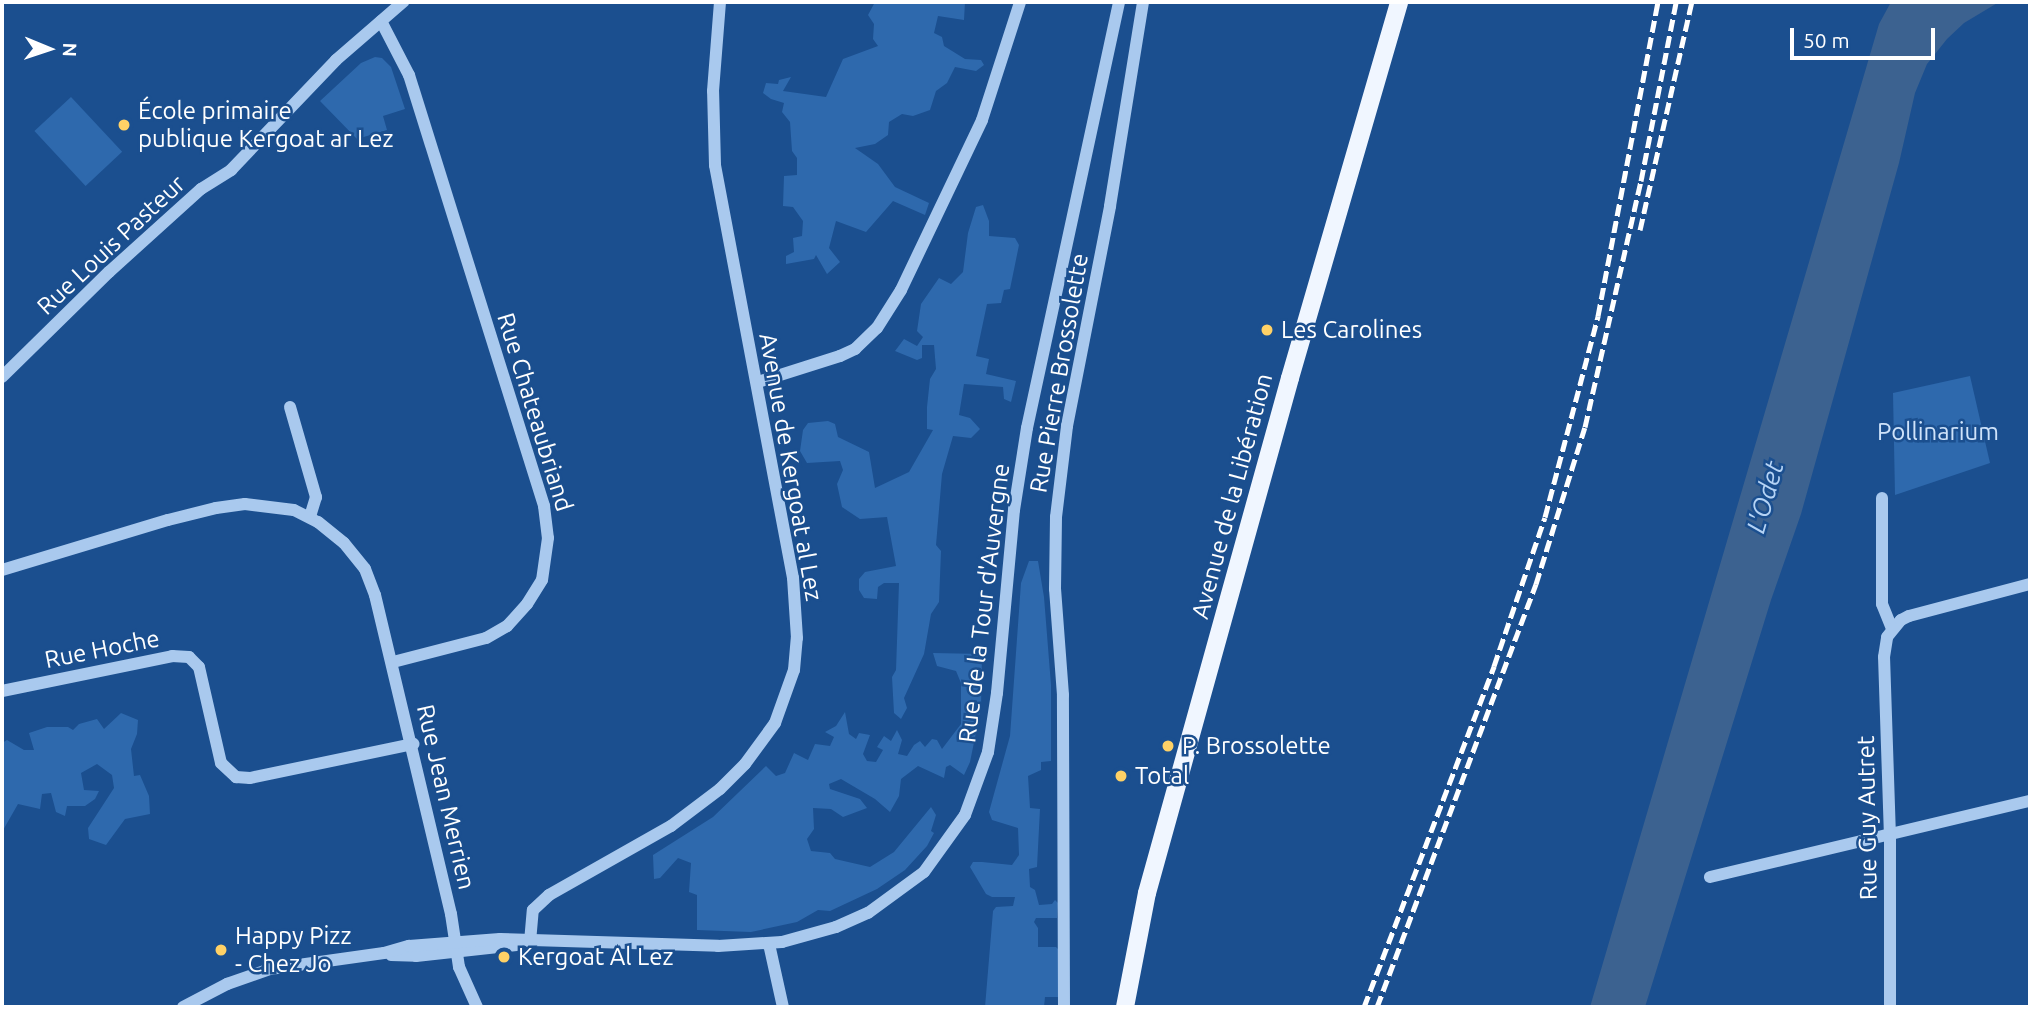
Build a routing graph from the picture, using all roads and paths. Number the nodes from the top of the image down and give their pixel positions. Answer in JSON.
{"nodes":[{"id":1,"x":403,"y":2,"type":"edge"},
{"id":2,"x":720,"y":2,"type":"edge"},
{"id":3,"x":1020,"y":2,"type":"edge"},
{"id":4,"x":1119,"y":2,"type":"edge"},
{"id":5,"x":1143,"y":2,"type":"edge"},
{"id":6,"x":1399,"y":2,"type":"edge"},
{"id":7,"x":381,"y":21,"type":"junction"},
{"id":8,"x":2,"y":377,"type":"edge"},
{"id":9,"x":758,"y":382,"type":"junction"},
{"id":10,"x":290,"y":407,"type":"dead end"},
{"id":11,"x":1882,"y":498,"type":"dead end"},
{"id":12,"x":310,"y":517,"type":"junction"},
{"id":13,"x":2,"y":570,"type":"edge"},
{"id":14,"x":2030,"y":584,"type":"edge"},
{"id":15,"x":1892,"y":629,"type":"junction"},
{"id":16,"x":393,"y":662,"type":"junction"},
{"id":17,"x":2,"y":691,"type":"edge"},
{"id":18,"x":413,"y":744,"type":"junction"},
{"id":19,"x":2030,"y":801,"type":"edge"},
{"id":20,"x":1890,"y":837,"type":"junction"},
{"id":21,"x":1710,"y":877,"type":"dead end"},
{"id":22,"x":530,"y":942,"type":"junction"},
{"id":23,"x":769,"y":944,"type":"junction"},
{"id":24,"x":456,"y":947,"type":"junction"},
{"id":25,"x":207,"y":995,"type":"junction"},
{"id":26,"x":183,"y":1007,"type":"edge"},
{"id":27,"x":196,"y":1007,"type":"edge"},
{"id":28,"x":477,"y":1007,"type":"edge"},
{"id":29,"x":783,"y":1007,"type":"edge"},
{"id":30,"x":1064,"y":1007,"type":"edge"},
{"id":31,"x":1125,"y":1007,"type":"edge"},
{"id":32,"x":1890,"y":1007,"type":"edge"}],
"edges":[{"from":1,"to":7,"type":"street","name":"Rue Louis Pasteur"},
{"from":2,"to":9,"type":"street","name":"Avenue de Kergoat al Lez"},
{"from":3,"to":9,"type":"street"},
{"from":4,"to":23,"type":"street","name":"Rue de la Tour d'Auvergne"},
{"from":5,"to":30,"type":"street","name":"Rue Pierre Brossolette"},
{"from":6,"to":31,"type":"main road","name":"Avenue de la Libération"},
{"from":7,"to":8,"type":"street","name":"Rue Louis Pasteur"},
{"from":7,"to":16,"type":"street","name":"Rue Chateaubriand"},
{"from":9,"to":22,"type":"street","name":"Avenue de Kergoat al Lez"},
{"from":10,"to":12,"type":"street"},
{"from":11,"to":15,"type":"street","name":"Rue Guy Autret"},
{"from":12,"to":13,"type":"street"},
{"from":12,"to":16,"type":"street"},
{"from":14,"to":15,"type":"street"},
{"from":15,"to":20,"type":"street","name":"Rue Guy Autret"},
{"from":16,"to":18,"type":"street","name":"Rue Jean Merrien"},
{"from":17,"to":18,"type":"street","name":"Rue Hoche"},
{"from":18,"to":24,"type":"street","name":"Rue Jean Merrien"},
{"from":19,"to":20,"type":"street"},
{"from":20,"to":21,"type":"street"},
{"from":20,"to":32,"type":"street","name":"Rue Guy Autret"},
{"from":22,"to":23,"type":"street","name":"Rue de la Tour d'Auvergne"},
{"from":22,"to":24,"type":"street","name":"Rue de la Tour d'Auvergne"},
{"from":23,"to":29,"type":"street"},
{"from":24,"to":25,"type":"street","name":"Rue de la Tour d'Auvergne"},
{"from":24,"to":28,"type":"street","name":"Rue Jean Merrien"},
{"from":25,"to":26,"type":"street","name":"Rue de la Tour d'Auvergne"},
{"from":25,"to":27,"type":"street","name":"Rue de la Tour d'Auvergne"}]}
